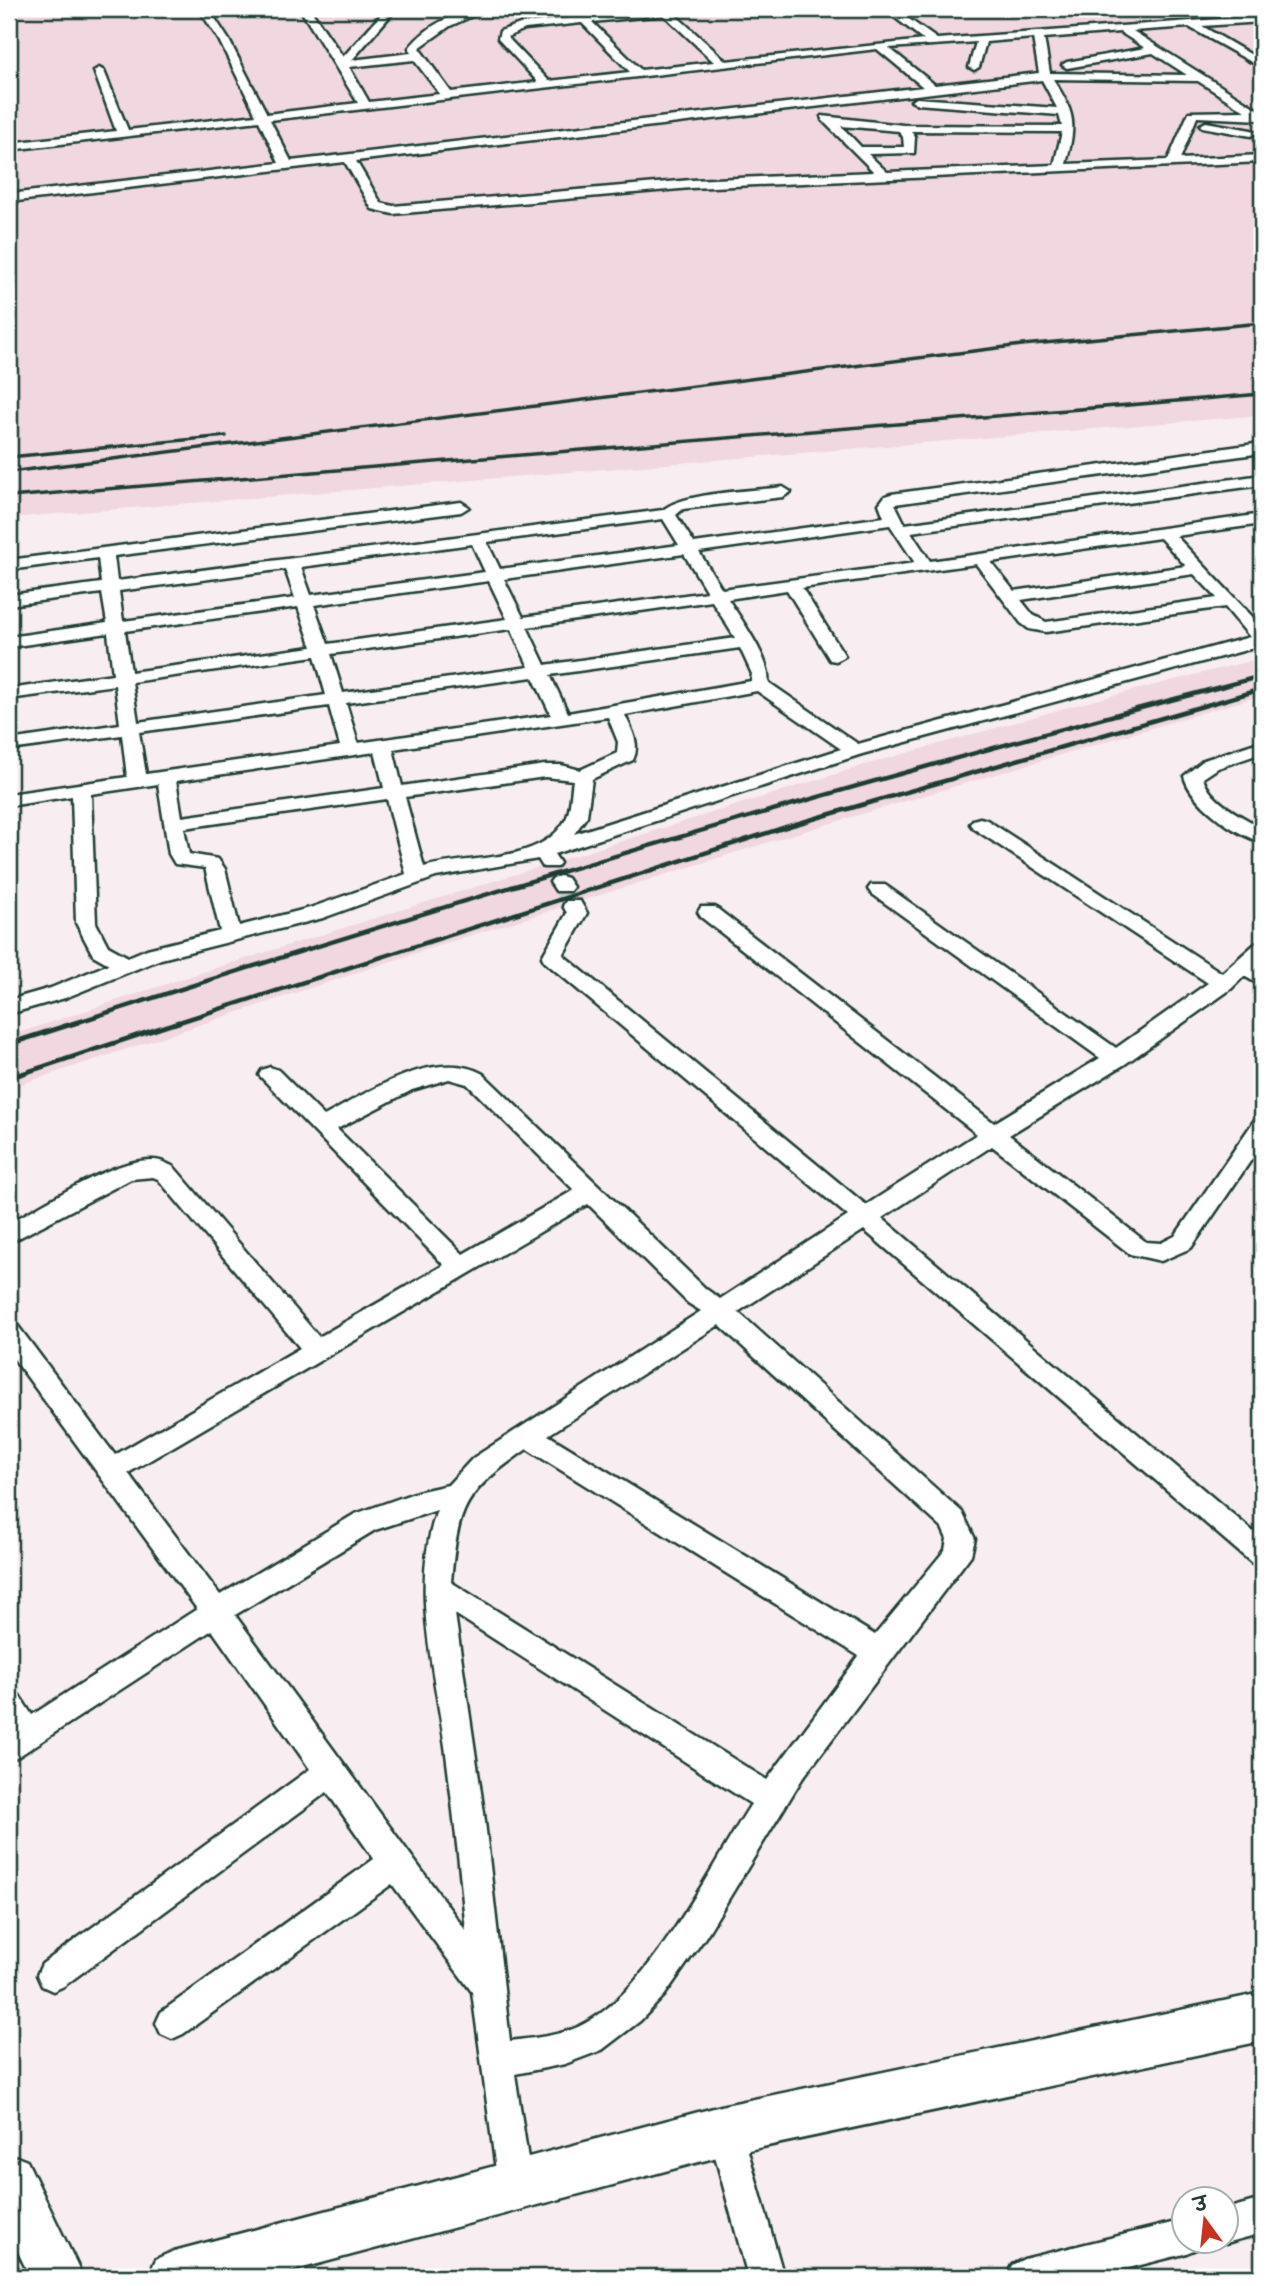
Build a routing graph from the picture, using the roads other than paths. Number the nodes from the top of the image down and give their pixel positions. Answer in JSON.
{"nodes":[{"id":1,"x":204,"y":9,"type":"edge"},
{"id":2,"x":305,"y":9,"type":"edge"},
{"id":3,"x":391,"y":9,"type":"edge"},
{"id":4,"x":476,"y":9,"type":"edge"},
{"id":5,"x":483,"y":9,"type":"edge"},
{"id":6,"x":889,"y":9,"type":"edge"},
{"id":7,"x":664,"y":10,"type":"edge"},
{"id":8,"x":1262,"y":19,"type":"edge"},
{"id":9,"x":584,"y":20,"type":"junction"},
{"id":10,"x":1191,"y":24,"type":"junction"},
{"id":11,"x":1122,"y":29,"type":"junction"},
{"id":12,"x":1038,"y":34,"type":"junction"},
{"id":13,"x":982,"y":38,"type":"junction"},
{"id":14,"x":933,"y":41,"type":"junction"},
{"id":15,"x":879,"y":46,"type":"junction"},
{"id":16,"x":1156,"y":50,"type":"junction"},
{"id":17,"x":417,"y":56,"type":"junction"},
{"id":18,"x":342,"y":64,"type":"junction"},
{"id":19,"x":723,"y":64,"type":"junction"},
{"id":20,"x":1262,"y":65,"type":"edge"},
{"id":21,"x":974,"y":67,"type":"dead end"},
{"id":22,"x":99,"y":71,"type":"dead end"},
{"id":23,"x":1044,"y":72,"type":"junction"},
{"id":24,"x":638,"y":74,"type":"junction"},
{"id":25,"x":1202,"y":78,"type":"junction"},
{"id":26,"x":546,"y":84,"type":"junction"},
{"id":27,"x":933,"y":89,"type":"junction"},
{"id":28,"x":879,"y":95,"type":"junction"},
{"id":29,"x":447,"y":96,"type":"junction"},
{"id":30,"x":1003,"y":97,"type":"dead end"},
{"id":31,"x":917,"y":100,"type":"junction"},
{"id":32,"x":811,"y":103,"type":"junction"},
{"id":33,"x":365,"y":105,"type":"junction"},
{"id":34,"x":1064,"y":112,"type":"junction"},
{"id":35,"x":1261,"y":116,"type":"edge"},
{"id":36,"x":264,"y":117,"type":"junction"},
{"id":37,"x":830,"y":122,"type":"junction"},
{"id":38,"x":1189,"y":122,"type":"junction"},
{"id":39,"x":903,"y":128,"type":"junction"},
{"id":40,"x":1069,"y":129,"type":"junction"},
{"id":41,"x":1251,"y":132,"type":"dead end"},
{"id":42,"x":123,"y":133,"type":"junction"},
{"id":43,"x":9,"y":147,"type":"edge"},
{"id":44,"x":859,"y":150,"type":"junction"},
{"id":45,"x":348,"y":157,"type":"junction"},
{"id":46,"x":1262,"y":159,"type":"edge"},
{"id":47,"x":1172,"y":163,"type":"junction"},
{"id":48,"x":286,"y":164,"type":"junction"},
{"id":49,"x":1059,"y":167,"type":"junction"},
{"id":50,"x":883,"y":175,"type":"junction"},
{"id":51,"x":9,"y":198,"type":"edge"},
{"id":52,"x":1262,"y":448,"type":"edge"},
{"id":53,"x":1262,"y":480,"type":"edge"},
{"id":54,"x":783,"y":492,"type":"dead end"},
{"id":55,"x":461,"y":507,"type":"dead end"},
{"id":56,"x":668,"y":514,"type":"junction"},
{"id":57,"x":1262,"y":519,"type":"edge"},
{"id":58,"x":897,"y":525,"type":"junction"},
{"id":59,"x":1164,"y":533,"type":"junction"},
{"id":60,"x":478,"y":540,"type":"junction"},
{"id":61,"x":689,"y":550,"type":"junction"},
{"id":62,"x":105,"y":552,"type":"junction"},
{"id":63,"x":981,"y":559,"type":"junction"},
{"id":64,"x":292,"y":564,"type":"junction"},
{"id":65,"x":9,"y":565,"type":"edge"},
{"id":66,"x":926,"y":567,"type":"junction"},
{"id":67,"x":1198,"y":569,"type":"junction"},
{"id":68,"x":496,"y":575,"type":"junction"},
{"id":69,"x":792,"y":585,"type":"junction"},
{"id":70,"x":108,"y":587,"type":"junction"},
{"id":71,"x":717,"y":595,"type":"junction"},
{"id":72,"x":1010,"y":597,"type":"junction"},
{"id":73,"x":9,"y":600,"type":"edge"},
{"id":74,"x":305,"y":600,"type":"junction"},
{"id":75,"x":1228,"y":602,"type":"junction"},
{"id":76,"x":520,"y":625,"type":"junction"},
{"id":77,"x":115,"y":628,"type":"junction"},
{"id":78,"x":9,"y":642,"type":"edge"},
{"id":79,"x":746,"y":642,"type":"junction"},
{"id":80,"x":322,"y":652,"type":"junction"},
{"id":81,"x":836,"y":656,"type":"dead end"},
{"id":82,"x":541,"y":671,"type":"junction"},
{"id":83,"x":124,"y":679,"type":"junction"},
{"id":84,"x":759,"y":684,"type":"junction"},
{"id":85,"x":9,"y":694,"type":"edge"},
{"id":86,"x":336,"y":699,"type":"junction"},
{"id":87,"x":614,"y":711,"type":"junction"},
{"id":88,"x":562,"y":719,"type":"junction"},
{"id":89,"x":130,"y":729,"type":"junction"},
{"id":90,"x":382,"y":744,"type":"junction"},
{"id":91,"x":9,"y":746,"type":"edge"},
{"id":92,"x":1262,"y":747,"type":"edge"},
{"id":93,"x":350,"y":748,"type":"junction"},
{"id":94,"x":855,"y":750,"type":"junction"},
{"id":95,"x":166,"y":776,"type":"junction"},
{"id":96,"x":583,"y":777,"type":"junction"},
{"id":97,"x":138,"y":780,"type":"junction"},
{"id":98,"x":81,"y":789,"type":"junction"},
{"id":99,"x":393,"y":791,"type":"junction"},
{"id":100,"x":9,"y":800,"type":"edge"},
{"id":101,"x":174,"y":824,"type":"junction"},
{"id":102,"x":980,"y":824,"type":"dead end"},
{"id":103,"x":1262,"y":836,"type":"edge"},
{"id":104,"x":547,"y":857,"type":"junction"},
{"id":105,"x":416,"y":876,"type":"junction"},
{"id":106,"x":878,"y":889,"type":"dead end"},
{"id":107,"x":565,"y":892,"type":"tunnel mouth"},
{"id":108,"x":708,"y":912,"type":"dead end"},
{"id":109,"x":231,"y":934,"type":"junction"},
{"id":110,"x":1262,"y":949,"type":"edge"},
{"id":111,"x":124,"y":964,"type":"junction"},
{"id":112,"x":1253,"y":973,"type":"edge"},
{"id":113,"x":1224,"y":984,"type":"junction"},
{"id":114,"x":9,"y":1007,"type":"edge"},
{"id":115,"x":1117,"y":1059,"type":"junction"},
{"id":116,"x":270,"y":1075,"type":"dead end"},
{"id":117,"x":1262,"y":1126,"type":"edge"},
{"id":118,"x":322,"y":1127,"type":"junction"},
{"id":119,"x":993,"y":1135,"type":"junction"},
{"id":120,"x":589,"y":1192,"type":"junction"},
{"id":121,"x":866,"y":1218,"type":"junction"},
{"id":122,"x":9,"y":1234,"type":"edge"},
{"id":123,"x":460,"y":1266,"type":"junction"},
{"id":124,"x":721,"y":1312,"type":"junction"},
{"id":125,"x":9,"y":1333,"type":"edge"},
{"id":126,"x":315,"y":1349,"type":"junction"},
{"id":127,"x":527,"y":1435,"type":"junction"},
{"id":128,"x":110,"y":1471,"type":"junction"},
{"id":129,"x":456,"y":1495,"type":"junction"},
{"id":130,"x":1262,"y":1555,"type":"edge"},
{"id":131,"x":437,"y":1588,"type":"junction"},
{"id":132,"x":216,"y":1612,"type":"junction"},
{"id":133,"x":878,"y":1652,"type":"junction"},
{"id":134,"x":9,"y":1704,"type":"edge"},
{"id":135,"x":18,"y":1739,"type":"edge"},
{"id":136,"x":329,"y":1773,"type":"junction"},
{"id":137,"x":771,"y":1800,"type":"junction"},
{"id":138,"x":395,"y":1863,"type":"junction"},
{"id":139,"x":52,"y":1975,"type":"dead end"},
{"id":140,"x":488,"y":1986,"type":"junction"},
{"id":141,"x":1262,"y":2017,"type":"edge"},
{"id":142,"x":172,"y":2023,"type":"dead end"},
{"id":143,"x":496,"y":2060,"type":"junction"},
{"id":144,"x":725,"y":2130,"type":"junction"},
{"id":145,"x":9,"y":2179,"type":"edge"},
{"id":146,"x":515,"y":2185,"type":"junction"},
{"id":147,"x":1262,"y":2216,"type":"edge"},
{"id":148,"x":1240,"y":2222,"type":"edge"},
{"id":149,"x":1170,"y":2243,"type":"edge"},
{"id":150,"x":1109,"y":2267,"type":"edge"},
{"id":151,"x":57,"y":2277,"type":"edge"},
{"id":152,"x":174,"y":2277,"type":"edge"},
{"id":153,"x":766,"y":2277,"type":"edge"},
{"id":154,"x":1024,"y":2277,"type":"edge"}],
"edges":[{"from":1,"to":36,"type":"street"},
{"from":2,"to":18,"type":"street"},
{"from":3,"to":18,"type":"street"},
{"from":4,"to":5,"type":"street"},
{"from":4,"to":17,"type":"street"},
{"from":6,"to":14,"type":"street"},
{"from":7,"to":9,"type":"street"},
{"from":7,"to":19,"type":"street"},
{"from":8,"to":10,"type":"street"},
{"from":9,"to":24,"type":"street"},
{"from":9,"to":26,"type":"street"},
{"from":10,"to":11,"type":"street"},
{"from":10,"to":20,"type":"street"},
{"from":11,"to":12,"type":"street"},
{"from":11,"to":16,"type":"street"},
{"from":12,"to":13,"type":"street"},
{"from":12,"to":23,"type":"street"},
{"from":13,"to":14,"type":"street"},
{"from":13,"to":21,"type":"street"},
{"from":14,"to":15,"type":"street"},
{"from":15,"to":19,"type":"street"},
{"from":15,"to":27,"type":"street"},
{"from":16,"to":23,"type":"street"},
{"from":16,"to":25,"type":"street"},
{"from":17,"to":18,"type":"street"},
{"from":17,"to":29,"type":"street"},
{"from":18,"to":33,"type":"street"},
{"from":19,"to":24,"type":"street"},
{"from":22,"to":42,"type":"street"},
{"from":23,"to":25,"type":"street"},
{"from":23,"to":27,"type":"street"},
{"from":23,"to":34,"type":"street"},
{"from":24,"to":26,"type":"street"},
{"from":25,"to":35,"type":"street"},
{"from":26,"to":29,"type":"street"},
{"from":27,"to":28,"type":"street"},
{"from":28,"to":31,"type":"street"},
{"from":28,"to":32,"type":"street"},
{"from":29,"to":33,"type":"street"},
{"from":30,"to":31,"type":"street"},
{"from":31,"to":34,"type":"street"},
{"from":32,"to":37,"type":"street"},
{"from":32,"to":45,"type":"street"},
{"from":33,"to":36,"type":"street"},
{"from":34,"to":40,"type":"street"},
{"from":35,"to":38,"type":"street"},
{"from":36,"to":42,"type":"street"},
{"from":36,"to":48,"type":"street"},
{"from":37,"to":39,"type":"street"},
{"from":37,"to":44,"type":"street"},
{"from":38,"to":41,"type":"street"},
{"from":38,"to":47,"type":"street"},
{"from":39,"to":40,"type":"street"},
{"from":39,"to":44,"type":"street"},
{"from":40,"to":49,"type":"street"},
{"from":42,"to":43,"type":"street"},
{"from":44,"to":50,"type":"street"},
{"from":45,"to":48,"type":"street"},
{"from":45,"to":50,"type":"street"},
{"from":46,"to":47,"type":"street"},
{"from":47,"to":49,"type":"street"},
{"from":48,"to":51,"type":"street"},
{"from":49,"to":50,"type":"street"},
{"from":52,"to":58,"type":"street"},
{"from":53,"to":58,"type":"street"},
{"from":54,"to":56,"type":"street"},
{"from":55,"to":62,"type":"street"},
{"from":56,"to":60,"type":"street"},
{"from":56,"to":61,"type":"street"},
{"from":57,"to":59,"type":"street"},
{"from":58,"to":61,"type":"street"},
{"from":58,"to":66,"type":"street"},
{"from":59,"to":63,"type":"street"},
{"from":59,"to":67,"type":"street"},
{"from":60,"to":64,"type":"street"},
{"from":60,"to":68,"type":"street"},
{"from":61,"to":68,"type":"street"},
{"from":61,"to":71,"type":"street"},
{"from":62,"to":65,"type":"street"},
{"from":62,"to":70,"type":"street"},
{"from":63,"to":66,"type":"street"},
{"from":63,"to":72,"type":"street"},
{"from":64,"to":70,"type":"street"},
{"from":64,"to":74,"type":"street"},
{"from":66,"to":69,"type":"street"},
{"from":67,"to":72,"type":"street"},
{"from":67,"to":75,"type":"street"},
{"from":68,"to":74,"type":"street"},
{"from":68,"to":76,"type":"street"},
{"from":69,"to":71,"type":"street"},
{"from":69,"to":81,"type":"street"},
{"from":70,"to":73,"type":"street"},
{"from":70,"to":77,"type":"street"},
{"from":71,"to":76,"type":"street"},
{"from":71,"to":79,"type":"street"},
{"from":72,"to":75,"type":"street"},
{"from":74,"to":77,"type":"street"},
{"from":74,"to":80,"type":"street"},
{"from":75,"to":94,"type":"street"},
{"from":76,"to":80,"type":"street"},
{"from":76,"to":82,"type":"street"},
{"from":77,"to":78,"type":"street"},
{"from":77,"to":83,"type":"street"},
{"from":79,"to":82,"type":"street"},
{"from":79,"to":84,"type":"street"},
{"from":80,"to":83,"type":"street"},
{"from":80,"to":86,"type":"street"},
{"from":82,"to":86,"type":"street"},
{"from":82,"to":88,"type":"street"},
{"from":83,"to":85,"type":"street"},
{"from":83,"to":89,"type":"street"},
{"from":84,"to":87,"type":"street"},
{"from":84,"to":94,"type":"street"},
{"from":86,"to":89,"type":"street"},
{"from":86,"to":93,"type":"street"},
{"from":87,"to":88,"type":"street"},
{"from":87,"to":96,"type":"street"},
{"from":88,"to":90,"type":"street"},
{"from":89,"to":91,"type":"street"},
{"from":89,"to":97,"type":"street"},
{"from":90,"to":93,"type":"street"},
{"from":90,"to":99,"type":"street"},
{"from":92,"to":103,"type":"street"},
{"from":93,"to":95,"type":"street"},
{"from":94,"to":104,"type":"street"},
{"from":95,"to":97,"type":"street"},
{"from":95,"to":101,"type":"street"},
{"from":96,"to":99,"type":"street"},
{"from":96,"to":104,"type":"street"},
{"from":97,"to":98,"type":"street"},
{"from":98,"to":100,"type":"street"},
{"from":98,"to":111,"type":"street"},
{"from":99,"to":101,"type":"street"},
{"from":99,"to":105,"type":"street"},
{"from":101,"to":109,"type":"street"},
{"from":102,"to":113,"type":"street"},
{"from":104,"to":105,"type":"street"},
{"from":105,"to":109,"type":"street"},
{"from":106,"to":115,"type":"street"},
{"from":107,"to":121,"type":"street"},
{"from":108,"to":119,"type":"street"},
{"from":109,"to":111,"type":"street"},
{"from":110,"to":112,"type":"street"},
{"from":111,"to":114,"type":"street"},
{"from":112,"to":113,"type":"street"},
{"from":113,"to":115,"type":"street"},
{"from":115,"to":119,"type":"street"},
{"from":116,"to":118,"type":"street"},
{"from":117,"to":119,"type":"street"},
{"from":118,"to":120,"type":"street"},
{"from":118,"to":123,"type":"street"},
{"from":119,"to":121,"type":"street"},
{"from":120,"to":123,"type":"street"},
{"from":120,"to":124,"type":"street"},
{"from":121,"to":124,"type":"street"},
{"from":121,"to":130,"type":"street"},
{"from":122,"to":126,"type":"street"},
{"from":123,"to":126,"type":"street"},
{"from":124,"to":127,"type":"street"},
{"from":124,"to":133,"type":"street"},
{"from":125,"to":128,"type":"street"},
{"from":126,"to":128,"type":"street"},
{"from":127,"to":129,"type":"street"},
{"from":127,"to":133,"type":"street"},
{"from":128,"to":132,"type":"street"},
{"from":129,"to":131,"type":"street"},
{"from":129,"to":132,"type":"street"},
{"from":131,"to":137,"type":"street"},
{"from":131,"to":140,"type":"street"},
{"from":132,"to":135,"type":"street"},
{"from":132,"to":136,"type":"street"},
{"from":133,"to":137,"type":"street"},
{"from":134,"to":135,"type":"street"},
{"from":136,"to":138,"type":"street"},
{"from":136,"to":139,"type":"street"},
{"from":137,"to":143,"type":"street"},
{"from":138,"to":140,"type":"street"},
{"from":138,"to":142,"type":"street"},
{"from":140,"to":143,"type":"street"},
{"from":141,"to":144,"type":"street"},
{"from":143,"to":146,"type":"street"},
{"from":144,"to":146,"type":"street"},
{"from":144,"to":153,"type":"street"},
{"from":145,"to":151,"type":"street"},
{"from":146,"to":152,"type":"street"},
{"from":147,"to":148,"type":"street"},
{"from":149,"to":150,"type":"street"},
{"from":150,"to":154,"type":"street"}]}
